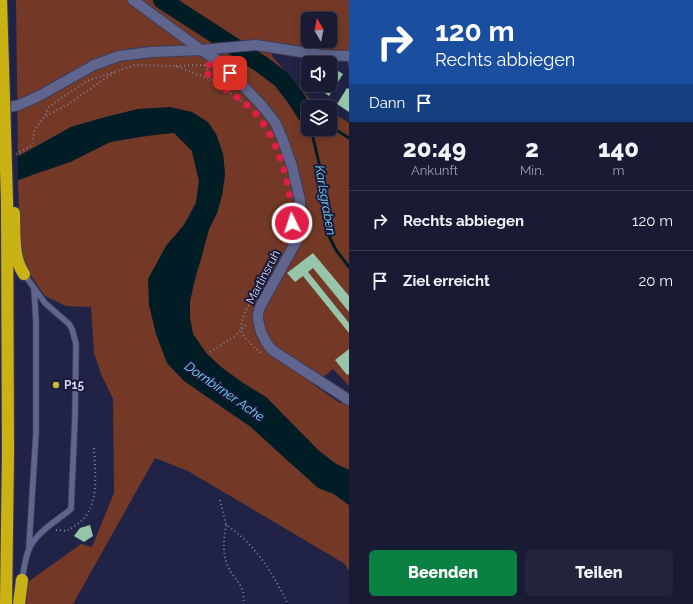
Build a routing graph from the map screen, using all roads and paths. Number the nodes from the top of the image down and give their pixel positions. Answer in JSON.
{"nodes":[{"id":1,"x":1,"y":0,"type":"edge"},
{"id":2,"x":133,"y":0,"type":"edge"},
{"id":3,"x":201,"y":50,"type":"junction"},
{"id":4,"x":349,"y":56,"type":"edge"},
{"id":5,"x":223,"y":64,"type":"junction"},
{"id":6,"x":206,"y":65,"type":"junction"},
{"id":7,"x":175,"y":66,"type":"junction"},
{"id":8,"x":119,"y":70,"type":"junction"},
{"id":9,"x":210,"y":79,"type":"junction"},
{"id":10,"x":2,"y":104,"type":"edge"},
{"id":11,"x":248,"y":105,"type":"dead end"},
{"id":12,"x":45,"y":116,"type":"junction"},
{"id":13,"x":13,"y":154,"type":"dead end"},
{"id":14,"x":11,"y":225,"type":"junction"},
{"id":15,"x":24,"y":274,"type":"joint"},
{"id":16,"x":34,"y":288,"type":"junction"},
{"id":17,"x":258,"y":314,"type":"junction"},
{"id":18,"x":210,"y":352,"type":"dead end"},
{"id":19,"x":349,"y":400,"type":"edge"},
{"id":20,"x":94,"y":448,"type":"dead end"},
{"id":21,"x":220,"y":500,"type":"dead end"},
{"id":22,"x":52,"y":525,"type":"junction"},
{"id":23,"x":226,"y":525,"type":"junction"},
{"id":24,"x":29,"y":548,"type":"junction"},
{"id":25,"x":22,"y":580,"type":"joint"},
{"id":26,"x":6,"y":604,"type":"edge"},
{"id":27,"x":19,"y":604,"type":"edge"},
{"id":28,"x":243,"y":604,"type":"edge"},
{"id":29,"x":288,"y":604,"type":"edge"}],
"edges":[{"from":1,"to":10,"type":"highway"},
{"from":2,"to":3,"type":"street","name":"Martinsruh"},
{"from":3,"to":4,"type":"street"},
{"from":3,"to":5,"type":"street","name":"Martinsruh"},
{"from":3,"to":10,"type":"street"},
{"from":5,"to":6,"type":"path"},
{"from":5,"to":17,"type":"street","name":"Martinsruh"},
{"from":6,"to":7,"type":"path"},
{"from":6,"to":9,"type":"path"},
{"from":7,"to":8,"type":"path"},
{"from":7,"to":9,"type":"path"},
{"from":8,"to":12,"type":"path"},
{"from":8,"to":12,"type":"path"},
{"from":9,"to":11,"type":"path"},
{"from":10,"to":14,"type":"highway","bridge":true},
{"from":12,"to":13,"type":"path"},
{"from":14,"to":15,"type":"highway"},
{"from":14,"to":26,"type":"highway"},
{"from":15,"to":16,"type":"lane"},
{"from":16,"to":22,"type":"lane"},
{"from":16,"to":24,"type":"lane"},
{"from":17,"to":18,"type":"path"},
{"from":17,"to":19,"type":"street","name":"Martinsruh"},
{"from":20,"to":22,"type":"path"},
{"from":21,"to":23,"type":"path"},
{"from":22,"to":24,"type":"lane"},
{"from":23,"to":28,"type":"path"},
{"from":23,"to":29,"type":"path"},
{"from":24,"to":25,"type":"lane"},
{"from":25,"to":27,"type":"highway"}]}
